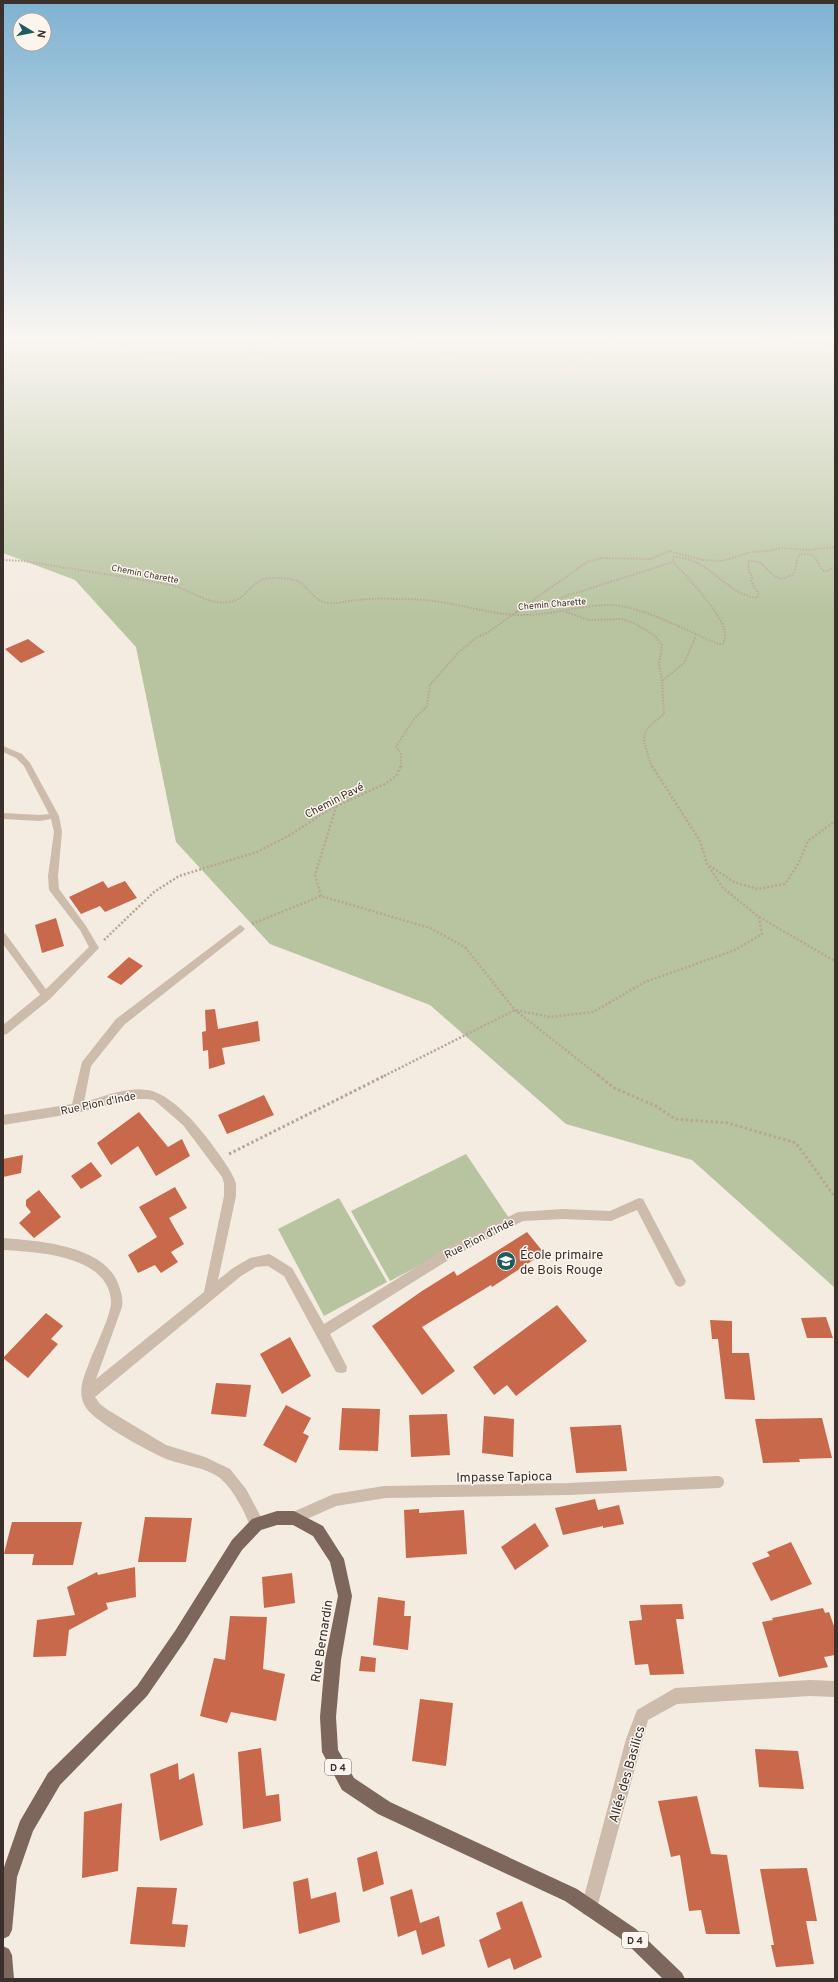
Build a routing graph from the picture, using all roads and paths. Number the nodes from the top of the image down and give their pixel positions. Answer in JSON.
{"nodes":[{"id":1,"x":835,"y":547,"type":"edge"},
{"id":2,"x":3,"y":560,"type":"edge"},
{"id":3,"x":673,"y":562,"type":"junction"},
{"id":4,"x":835,"y":566,"type":"edge"},
{"id":5,"x":566,"y":612,"type":"junction"},
{"id":6,"x":510,"y":614,"type":"junction"},
{"id":7,"x":696,"y":636,"type":"junction"},
{"id":8,"x":662,"y":682,"type":"junction"},
{"id":9,"x":3,"y":750,"type":"edge"},
{"id":10,"x":336,"y":807,"type":"junction"},
{"id":11,"x":3,"y":816,"type":"edge"},
{"id":12,"x":55,"y":816,"type":"junction"},
{"id":13,"x":835,"y":821,"type":"edge"},
{"id":14,"x":707,"y":864,"type":"junction"},
{"id":15,"x":321,"y":896,"type":"junction"},
{"id":16,"x":759,"y":917,"type":"junction"},
{"id":17,"x":240,"y":929,"type":"joint"},
{"id":18,"x":3,"y":937,"type":"edge"},
{"id":19,"x":94,"y":948,"type":"junction"},
{"id":20,"x":835,"y":961,"type":"edge"},
{"id":21,"x":46,"y":996,"type":"junction"},
{"id":22,"x":515,"y":1010,"type":"junction"},
{"id":23,"x":3,"y":1031,"type":"edge"},
{"id":24,"x":77,"y":1108,"type":"junction"},
{"id":25,"x":3,"y":1120,"type":"edge"},
{"id":26,"x":216,"y":1160,"type":"junction"},
{"id":27,"x":835,"y":1197,"type":"edge"},
{"id":28,"x":3,"y":1244,"type":"edge"},
{"id":29,"x":680,"y":1281,"type":"dead end"},
{"id":30,"x":209,"y":1295,"type":"junction"},
{"id":31,"x":322,"y":1332,"type":"junction"},
{"id":32,"x":341,"y":1367,"type":"dead end"},
{"id":33,"x":88,"y":1394,"type":"junction"},
{"id":34,"x":718,"y":1482,"type":"dead end"},
{"id":35,"x":294,"y":1518,"type":"junction"},
{"id":36,"x":257,"y":1524,"type":"junction"},
{"id":37,"x":835,"y":1689,"type":"edge"},
{"id":38,"x":589,"y":1908,"type":"junction"},
{"id":39,"x":3,"y":1930,"type":"edge"},
{"id":40,"x":3,"y":1954,"type":"edge"},
{"id":41,"x":5,"y":1979,"type":"edge"},
{"id":42,"x":676,"y":1979,"type":"edge"}],
"edges":[{"from":1,"to":6,"type":"path"},
{"from":2,"to":6,"type":"path","name":"Chemin Charette"},
{"from":3,"to":4,"type":"path"},
{"from":3,"to":6,"type":"path"},
{"from":3,"to":7,"type":"path","name":"Chemin Charette"},
{"from":5,"to":6,"type":"path","name":"Chemin Charette"},
{"from":5,"to":7,"type":"path","name":"Chemin Charette"},
{"from":5,"to":8,"type":"path"},
{"from":6,"to":10,"type":"path","name":"Chemin Pavé"},
{"from":7,"to":8,"type":"path"},
{"from":8,"to":14,"type":"path"},
{"from":9,"to":12,"type":"street"},
{"from":10,"to":15,"type":"path"},
{"from":10,"to":19,"type":"path","name":"Chemin Pavé"},
{"from":11,"to":12,"type":"street"},
{"from":12,"to":19,"type":"street"},
{"from":13,"to":14,"type":"path"},
{"from":14,"to":16,"type":"path"},
{"from":15,"to":17,"type":"path"},
{"from":15,"to":22,"type":"path"},
{"from":16,"to":20,"type":"path"},
{"from":16,"to":22,"type":"path"},
{"from":17,"to":24,"type":"street"},
{"from":18,"to":21,"type":"lane"},
{"from":19,"to":21,"type":"street"},
{"from":21,"to":23,"type":"street"},
{"from":22,"to":26,"type":"path"},
{"from":22,"to":27,"type":"path"},
{"from":24,"to":25,"type":"street","name":"Rue Pion d'Inde"},
{"from":24,"to":26,"type":"street","name":"Rue Pion d'Inde"},
{"from":26,"to":30,"type":"street","name":"Rue Pion d'Inde"},
{"from":28,"to":33,"type":"street"},
{"from":29,"to":31,"type":"street","name":"Rue Pion d'Inde"},
{"from":30,"to":31,"type":"street"},
{"from":30,"to":33,"type":"street"},
{"from":31,"to":32,"type":"street"},
{"from":33,"to":36,"type":"street"},
{"from":34,"to":35,"type":"lane","name":"Impasse Tapioca"},
{"from":35,"to":36,"type":"main road"},
{"from":35,"to":38,"type":"main road","name":"Rue Bernardin","number":"D 4"},
{"from":36,"to":39,"type":"main road"},
{"from":37,"to":38,"type":"street","name":"Allée des Basilics"},
{"from":38,"to":42,"type":"main road","name":"Rue Bernardin","number":"D 4"},
{"from":40,"to":41,"type":"main road"}]}
